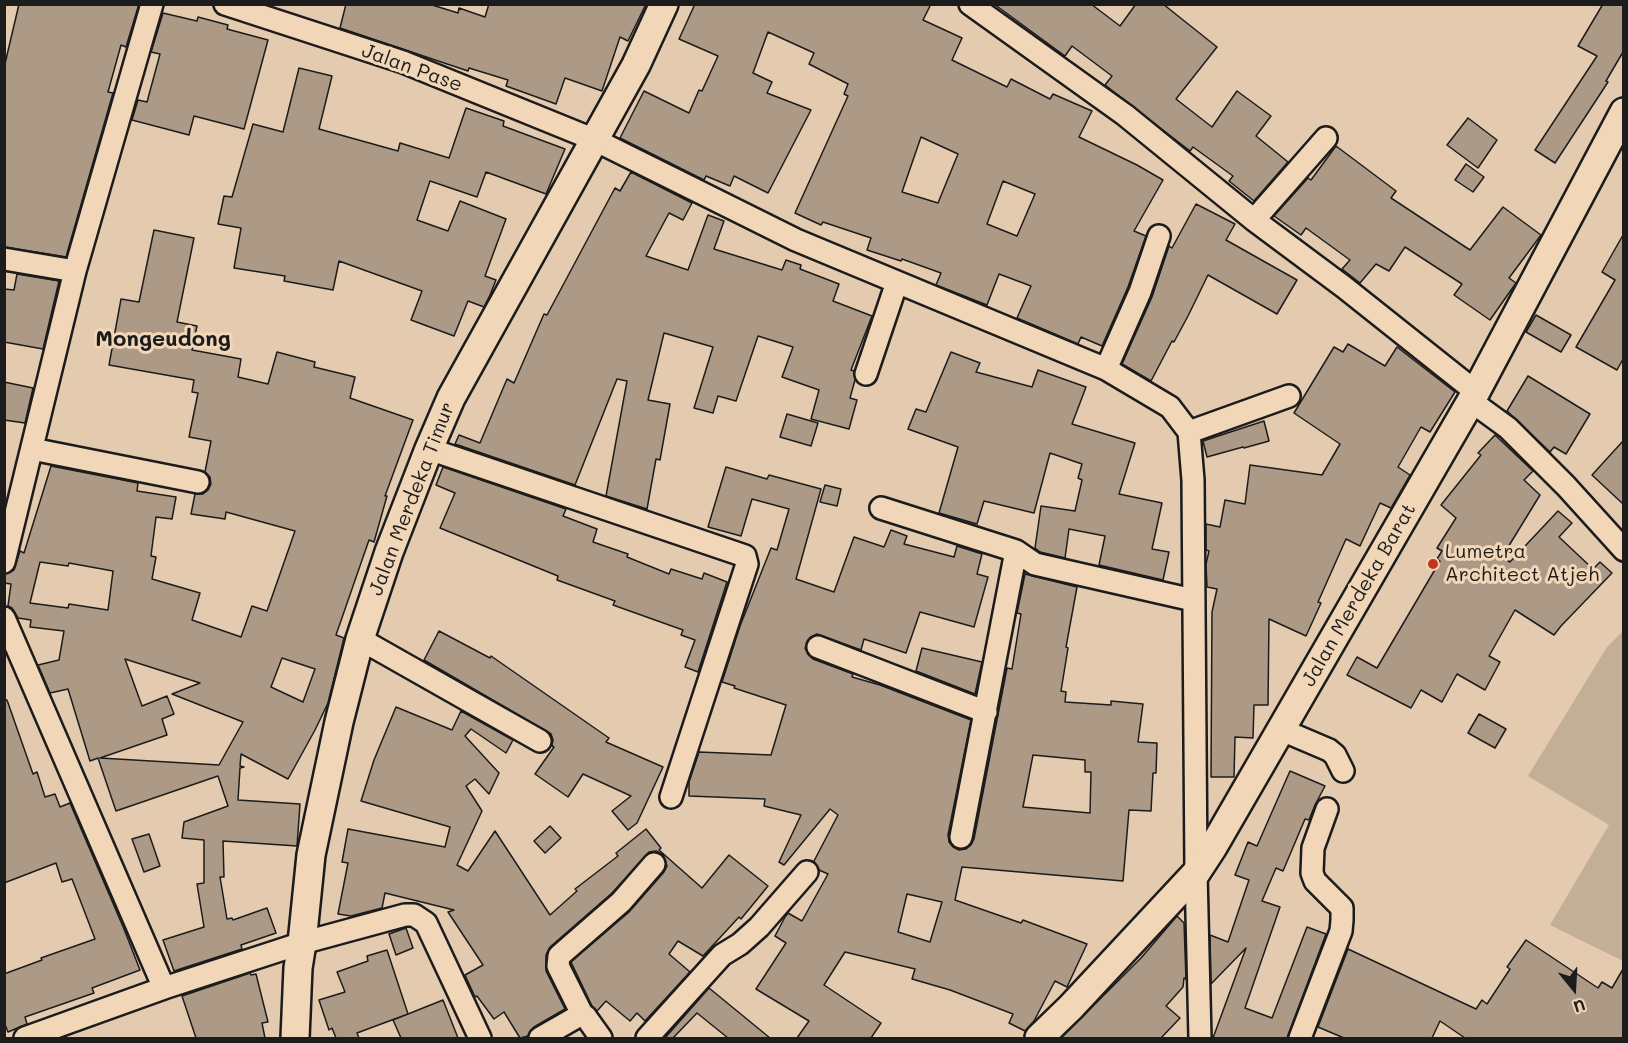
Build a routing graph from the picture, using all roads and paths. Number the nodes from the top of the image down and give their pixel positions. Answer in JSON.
{"nodes":[{"id":1,"x":152,"y":4,"type":"edge"},
{"id":2,"x":225,"y":4,"type":"edge"},
{"id":3,"x":664,"y":4,"type":"edge"},
{"id":4,"x":969,"y":4,"type":"edge"},
{"id":5,"x":1623,"y":112,"type":"edge"},
{"id":6,"x":1326,"y":138,"type":"dead end"},
{"id":7,"x":595,"y":140,"type":"junction"},
{"id":8,"x":1254,"y":220,"type":"junction"},
{"id":9,"x":1160,"y":236,"type":"dead end"},
{"id":10,"x":4,"y":259,"type":"edge"},
{"id":11,"x":75,"y":271,"type":"junction"},
{"id":12,"x":897,"y":282,"type":"junction"},
{"id":13,"x":1106,"y":369,"type":"junction"},
{"id":14,"x":866,"y":374,"type":"dead end"},
{"id":15,"x":1289,"y":396,"type":"dead end"},
{"id":16,"x":1474,"y":397,"type":"junction"},
{"id":17,"x":1189,"y":432,"type":"junction"},
{"id":18,"x":429,"y":448,"type":"junction"},
{"id":19,"x":32,"y":450,"type":"junction"},
{"id":20,"x":198,"y":482,"type":"dead end"},
{"id":21,"x":881,"y":508,"type":"dead end"},
{"id":22,"x":1623,"y":550,"type":"edge"},
{"id":23,"x":1016,"y":551,"type":"junction"},
{"id":24,"x":4,"y":562,"type":"edge"},
{"id":25,"x":1193,"y":600,"type":"junction"},
{"id":26,"x":4,"y":618,"type":"edge"},
{"id":27,"x":360,"y":639,"type":"junction"},
{"id":28,"x":818,"y":647,"type":"dead end"},
{"id":29,"x":986,"y":712,"type":"junction"},
{"id":30,"x":1282,"y":730,"type":"junction"},
{"id":31,"x":540,"y":741,"type":"dead end"},
{"id":32,"x":1344,"y":771,"type":"dead end"},
{"id":33,"x":671,"y":797,"type":"dead end"},
{"id":34,"x":1328,"y":809,"type":"dead end"},
{"id":35,"x":961,"y":837,"type":"dead end"},
{"id":36,"x":654,"y":864,"type":"dead end"},
{"id":37,"x":807,"y":872,"type":"dead end"},
{"id":38,"x":1196,"y":873,"type":"junction"},
{"id":39,"x":303,"y":943,"type":"junction"},
{"id":40,"x":164,"y":988,"type":"junction"},
{"id":41,"x":582,"y":1014,"type":"junction"},
{"id":42,"x":1197,"y":1035,"type":"edge"},
{"id":43,"x":25,"y":1038,"type":"edge"},
{"id":44,"x":295,"y":1038,"type":"edge"},
{"id":45,"x":480,"y":1038,"type":"edge"},
{"id":46,"x":540,"y":1038,"type":"edge"},
{"id":47,"x":601,"y":1038,"type":"edge"},
{"id":48,"x":647,"y":1038,"type":"edge"},
{"id":49,"x":1039,"y":1038,"type":"edge"},
{"id":50,"x":1299,"y":1038,"type":"edge"}],
"edges":[{"from":1,"to":11,"type":"street"},
{"from":2,"to":7,"type":"street","name":"Jalan Pase"},
{"from":3,"to":7,"type":"main road","name":"Jalan Merdeka Timur"},
{"from":4,"to":8,"type":"street"},
{"from":5,"to":16,"type":"main road","name":"Jalan Merdeka Barat"},
{"from":6,"to":8,"type":"street"},
{"from":7,"to":12,"type":"street","name":"Jalan Pase"},
{"from":7,"to":18,"type":"main road","name":"Jalan Merdeka Timur"},
{"from":8,"to":16,"type":"street"},
{"from":9,"to":13,"type":"street"},
{"from":10,"to":11,"type":"street"},
{"from":11,"to":19,"type":"street"},
{"from":12,"to":13,"type":"street","name":"Jalan Pase"},
{"from":12,"to":14,"type":"street"},
{"from":13,"to":17,"type":"street","name":"Jalan Pase"},
{"from":15,"to":17,"type":"street"},
{"from":16,"to":22,"type":"street"},
{"from":16,"to":30,"type":"main road","name":"Jalan Merdeka Barat"},
{"from":17,"to":25,"type":"street"},
{"from":18,"to":27,"type":"main road","name":"Jalan Merdeka Timur"},
{"from":18,"to":33,"type":"street"},
{"from":19,"to":20,"type":"street"},
{"from":19,"to":24,"type":"street"},
{"from":21,"to":23,"type":"street"},
{"from":23,"to":25,"type":"street"},
{"from":23,"to":29,"type":"street"},
{"from":25,"to":38,"type":"street"},
{"from":26,"to":40,"type":"street"},
{"from":27,"to":31,"type":"street"},
{"from":27,"to":39,"type":"main road","name":"Jalan Merdeka Timur"},
{"from":28,"to":29,"type":"street"},
{"from":29,"to":35,"type":"street"},
{"from":30,"to":32,"type":"street"},
{"from":30,"to":38,"type":"main road","name":"Jalan Merdeka Barat"},
{"from":34,"to":50,"type":"street"},
{"from":36,"to":41,"type":"street"},
{"from":37,"to":48,"type":"street"},
{"from":38,"to":42,"type":"street"},
{"from":38,"to":49,"type":"main road","name":"Jalan Merdeka Barat"},
{"from":39,"to":40,"type":"street"},
{"from":39,"to":44,"type":"main road","name":"Jalan Merdeka Timur"},
{"from":39,"to":45,"type":"street"},
{"from":40,"to":43,"type":"street"},
{"from":41,"to":46,"type":"street"},
{"from":41,"to":47,"type":"street"}]}
